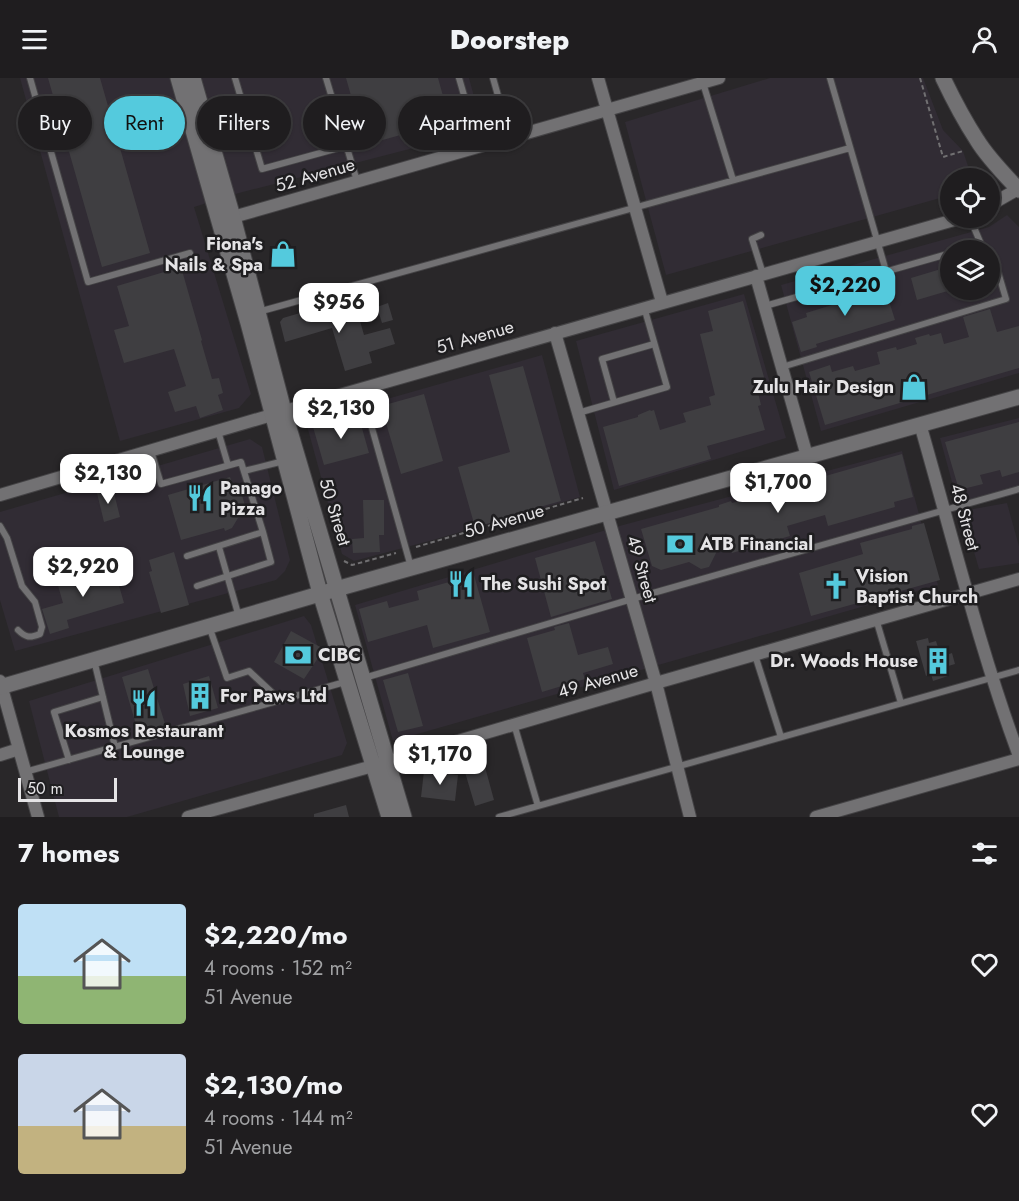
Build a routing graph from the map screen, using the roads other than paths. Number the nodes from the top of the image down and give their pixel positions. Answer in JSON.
{"nodes":[{"id":1,"x":30,"y":78,"type":"edge"},
{"id":2,"x":178,"y":78,"type":"edge"},
{"id":3,"x":193,"y":78,"type":"edge"},
{"id":4,"x":235,"y":78,"type":"edge"},
{"id":5,"x":326,"y":78,"type":"edge"},
{"id":6,"x":459,"y":78,"type":"edge"},
{"id":7,"x":493,"y":78,"type":"edge"},
{"id":8,"x":598,"y":78,"type":"edge"},
{"id":9,"x":719,"y":78,"type":"edge"},
{"id":10,"x":830,"y":78,"type":"edge"},
{"id":11,"x":943,"y":78,"type":"edge"},
{"id":12,"x":703,"y":82,"type":"junction"},
{"id":13,"x":331,"y":96,"type":"edge"},
{"id":14,"x":464,"y":96,"type":"edge"},
{"id":15,"x":498,"y":96,"type":"edge"},
{"id":16,"x":607,"y":110,"type":"junction"},
{"id":17,"x":531,"y":132,"type":"edge"},
{"id":18,"x":850,"y":148,"type":"junction"},
{"id":19,"x":331,"y":150,"type":"edge"},
{"id":20,"x":347,"y":150,"type":"edge"},
{"id":21,"x":468,"y":150,"type":"edge"},
{"id":22,"x":733,"y":180,"type":"junction"},
{"id":23,"x":357,"y":181,"type":"junction"},
{"id":24,"x":1018,"y":189,"type":"edge"},
{"id":25,"x":1000,"y":199,"type":"edge"},
{"id":26,"x":635,"y":208,"type":"junction"},
{"id":27,"x":225,"y":219,"type":"junction"},
{"id":28,"x":940,"y":224,"type":"edge"},
{"id":29,"x":761,"y":235,"type":"dead end"},
{"id":30,"x":877,"y":242,"type":"junction"},
{"id":31,"x":190,"y":252,"type":"dead end"},
{"id":32,"x":940,"y":256,"type":"edge"},
{"id":33,"x":886,"y":271,"type":"junction"},
{"id":34,"x":760,"y":275,"type":"junction"},
{"id":35,"x":1000,"y":279,"type":"edge"},
{"id":36,"x":662,"y":302,"type":"junction"},
{"id":37,"x":764,"y":306,"type":"junction"},
{"id":38,"x":644,"y":307,"type":"junction"},
{"id":39,"x":258,"y":312,"type":"junction"},
{"id":40,"x":555,"y":333,"type":"junction"},
{"id":41,"x":654,"y":344,"type":"junction"},
{"id":42,"x":782,"y":367,"type":"junction"},
{"id":43,"x":361,"y":389,"type":"junction"},
{"id":44,"x":1019,"y":396,"type":"edge"},
{"id":45,"x":614,"y":402,"type":"junction"},
{"id":46,"x":578,"y":412,"type":"junction"},
{"id":47,"x":278,"y":413,"type":"junction"},
{"id":48,"x":920,"y":424,"type":"junction"},
{"id":49,"x":218,"y":430,"type":"junction"},
{"id":50,"x":151,"y":450,"type":"junction"},
{"id":51,"x":807,"y":456,"type":"junction"},
{"id":52,"x":284,"y":461,"type":"junction"},
{"id":53,"x":228,"y":465,"type":"junction"},
{"id":54,"x":244,"y":471,"type":"junction"},
{"id":55,"x":1019,"y":489,"type":"edge"},
{"id":56,"x":0,"y":495,"type":"edge"},
{"id":57,"x":944,"y":509,"type":"junction"},
{"id":58,"x":607,"y":512,"type":"junction"},
{"id":59,"x":0,"y":526,"type":"edge"},
{"id":60,"x":263,"y":532,"type":"junction"},
{"id":61,"x":219,"y":547,"type":"junction"},
{"id":62,"x":187,"y":556,"type":"dead end"},
{"id":63,"x":411,"y":568,"type":"junction"},
{"id":64,"x":228,"y":576,"type":"junction"},
{"id":65,"x":1019,"y":579,"type":"edge"},
{"id":66,"x":197,"y":586,"type":"dead end"},
{"id":67,"x":337,"y":588,"type":"junction"},
{"id":68,"x":320,"y":593,"type":"junction"},
{"id":69,"x":967,"y":593,"type":"junction"},
{"id":70,"x":632,"y":599,"type":"junction"},
{"id":71,"x":239,"y":617,"type":"junction"},
{"id":72,"x":876,"y":619,"type":"junction"},
{"id":73,"x":208,"y":626,"type":"junction"},
{"id":74,"x":18,"y":630,"type":"dead end"},
{"id":75,"x":755,"y":654,"type":"junction"},
{"id":76,"x":93,"y":659,"type":"junction"},
{"id":77,"x":1019,"y":670,"type":"edge"},
{"id":78,"x":364,"y":678,"type":"junction"},
{"id":79,"x":992,"y":678,"type":"junction"},
{"id":80,"x":346,"y":682,"type":"junction"},
{"id":81,"x":656,"y":683,"type":"junction"},
{"id":82,"x":0,"y":684,"type":"edge"},
{"id":83,"x":103,"y":697,"type":"junction"},
{"id":84,"x":280,"y":700,"type":"junction"},
{"id":85,"x":901,"y":703,"type":"junction"},
{"id":86,"x":514,"y":724,"type":"junction"},
{"id":87,"x":781,"y":737,"type":"junction"},
{"id":88,"x":115,"y":747,"type":"junction"},
{"id":89,"x":19,"y":749,"type":"junction"},
{"id":90,"x":0,"y":755,"type":"edge"},
{"id":91,"x":1019,"y":757,"type":"edge"},
{"id":92,"x":69,"y":759,"type":"junction"},
{"id":93,"x":388,"y":761,"type":"junction"},
{"id":94,"x":373,"y":766,"type":"junction"},
{"id":95,"x":677,"y":767,"type":"junction"},
{"id":96,"x":25,"y":772,"type":"junction"},
{"id":97,"x":538,"y":806,"type":"junction"},
{"id":98,"x":38,"y":817,"type":"edge"},
{"id":99,"x":188,"y":817,"type":"edge"},
{"id":100,"x":388,"y":817,"type":"edge"},
{"id":101,"x":404,"y":817,"type":"edge"},
{"id":102,"x":499,"y":817,"type":"edge"},
{"id":103,"x":690,"y":817,"type":"edge"},
{"id":104,"x":816,"y":817,"type":"edge"}],
"edges":[{"from":1,"to":31,"type":"lane"},
{"from":2,"to":27,"type":"main road","name":"50 Street"},
{"from":3,"to":27,"type":"main road","name":"50 Street"},
{"from":4,"to":19,"type":"lane"},
{"from":5,"to":13,"type":"lane"},
{"from":6,"to":14,"type":"lane"},
{"from":7,"to":15,"type":"lane"},
{"from":8,"to":16,"type":"street"},
{"from":9,"to":12,"type":"street","name":"52 Avenue"},
{"from":10,"to":18,"type":"lane"},
{"from":11,"to":24,"type":"main road"},
{"from":12,"to":16,"type":"street","name":"52 Avenue"},
{"from":12,"to":22,"type":"lane"},
{"from":16,"to":17,"type":"street","name":"52 Avenue"},
{"from":16,"to":26,"type":"street"},
{"from":18,"to":22,"type":"lane"},
{"from":18,"to":30,"type":"lane"},
{"from":20,"to":23,"type":"lane"},
{"from":21,"to":23,"type":"street","name":"52 Avenue"},
{"from":22,"to":26,"type":"lane"},
{"from":23,"to":27,"type":"street","name":"52 Avenue"},
{"from":24,"to":25,"type":"street"},
{"from":26,"to":36,"type":"street"},
{"from":26,"to":39,"type":"lane"},
{"from":27,"to":39,"type":"main road","name":"50 Street"},
{"from":27,"to":47,"type":"main road","name":"50 Street"},
{"from":28,"to":30,"type":"street","name":"51 Avenue"},
{"from":29,"to":34,"type":"lane"},
{"from":30,"to":33,"type":"lane"},
{"from":30,"to":34,"type":"street","name":"51 Avenue"},
{"from":32,"to":33,"type":"lane"},
{"from":33,"to":37,"type":"lane"},
{"from":34,"to":36,"type":"street","name":"51 Avenue"},
{"from":34,"to":37,"type":"street"},
{"from":35,"to":42,"type":"lane"},
{"from":36,"to":38,"type":"street","name":"51 Avenue"},
{"from":37,"to":42,"type":"street"},
{"from":38,"to":40,"type":"street","name":"51 Avenue"},
{"from":38,"to":41,"type":"lane"},
{"from":39,"to":47,"type":"main road","name":"50 Street"},
{"from":40,"to":43,"type":"street","name":"51 Avenue"},
{"from":40,"to":46,"type":"street","name":"49 Street"},
{"from":41,"to":45,"type":"lane"},
{"from":41,"to":45,"type":"lane"},
{"from":42,"to":51,"type":"street"},
{"from":43,"to":47,"type":"street","name":"51 Avenue"},
{"from":43,"to":63,"type":"lane"},
{"from":44,"to":48,"type":"main road","name":"50 Avenue"},
{"from":45,"to":46,"type":"lane"},
{"from":46,"to":58,"type":"street","name":"49 Street"},
{"from":47,"to":49,"type":"street","name":"51 Avenue"},
{"from":47,"to":52,"type":"main road","name":"50 Street"},
{"from":47,"to":67,"type":"main road","name":"50 Street"},
{"from":48,"to":51,"type":"main road","name":"50 Avenue"},
{"from":48,"to":57,"type":"street","name":"48 Street"},
{"from":49,"to":50,"type":"street","name":"51 Avenue"},
{"from":49,"to":53,"type":"lane"},
{"from":50,"to":53,"type":"lane"},
{"from":50,"to":56,"type":"street","name":"51 Avenue"},
{"from":51,"to":58,"type":"main road","name":"50 Avenue"},
{"from":52,"to":54,"type":"lane"},
{"from":52,"to":68,"type":"main road","name":"50 Street"},
{"from":53,"to":54,"type":"lane"},
{"from":54,"to":60,"type":"lane"},
{"from":55,"to":57,"type":"lane"},
{"from":57,"to":69,"type":"street","name":"48 Street"},
{"from":57,"to":70,"type":"lane"},
{"from":58,"to":63,"type":"main road","name":"50 Avenue"},
{"from":58,"to":70,"type":"street","name":"49 Street"},
{"from":59,"to":74,"type":"lane"},
{"from":60,"to":61,"type":"lane"},
{"from":60,"to":64,"type":"lane"},
{"from":61,"to":62,"type":"lane"},
{"from":61,"to":64,"type":"lane"},
{"from":63,"to":67,"type":"main road","name":"50 Avenue"},
{"from":64,"to":66,"type":"lane"},
{"from":64,"to":71,"type":"lane"},
{"from":65,"to":69,"type":"street","name":"49 Avenue"},
{"from":67,"to":68,"type":"main road","name":"50 Avenue"},
{"from":67,"to":78,"type":"main road","name":"50 Street"},
{"from":68,"to":71,"type":"main road","name":"50 Avenue"},
{"from":68,"to":80,"type":"main road","name":"50 Street"},
{"from":69,"to":72,"type":"street","name":"49 Avenue"},
{"from":69,"to":79,"type":"street","name":"48 Street"},
{"from":70,"to":78,"type":"lane"},
{"from":70,"to":81,"type":"street","name":"49 Street"},
{"from":71,"to":73,"type":"main road","name":"50 Avenue"},
{"from":72,"to":75,"type":"street","name":"49 Avenue"},
{"from":72,"to":85,"type":"lane"},
{"from":73,"to":76,"type":"main road","name":"50 Avenue"},
{"from":73,"to":84,"type":"lane"},
{"from":75,"to":81,"type":"street","name":"49 Avenue"},
{"from":75,"to":87,"type":"lane"},
{"from":76,"to":82,"type":"main road","name":"50 Avenue"},
{"from":76,"to":83,"type":"lane"},
{"from":77,"to":79,"type":"lane"},
{"from":78,"to":93,"type":"main road","name":"50 Street"},
{"from":79,"to":85,"type":"lane"},
{"from":79,"to":91,"type":"street","name":"48 Street"},
{"from":80,"to":84,"type":"lane"},
{"from":80,"to":94,"type":"main road","name":"50 Street"},
{"from":81,"to":86,"type":"street","name":"49 Avenue"},
{"from":81,"to":95,"type":"street","name":"49 Street"},
{"from":82,"to":89,"type":"street"},
{"from":83,"to":88,"type":"lane"},
{"from":83,"to":92,"type":"lane"},
{"from":84,"to":88,"type":"lane"},
{"from":85,"to":87,"type":"lane"},
{"from":86,"to":93,"type":"street","name":"49 Avenue"},
{"from":86,"to":97,"type":"lane"},
{"from":87,"to":95,"type":"lane"},
{"from":88,"to":92,"type":"lane"},
{"from":89,"to":90,"type":"street"},
{"from":89,"to":96,"type":"street"},
{"from":91,"to":104,"type":"street"},
{"from":92,"to":96,"type":"lane"},
{"from":93,"to":94,"type":"street","name":"49 Avenue"},
{"from":93,"to":101,"type":"main road","name":"50 Street"},
{"from":94,"to":99,"type":"street","name":"49 Avenue"},
{"from":94,"to":100,"type":"main road","name":"50 Street"},
{"from":95,"to":97,"type":"lane"},
{"from":95,"to":103,"type":"street","name":"49 Street"},
{"from":96,"to":98,"type":"street"},
{"from":97,"to":102,"type":"lane"}]}
